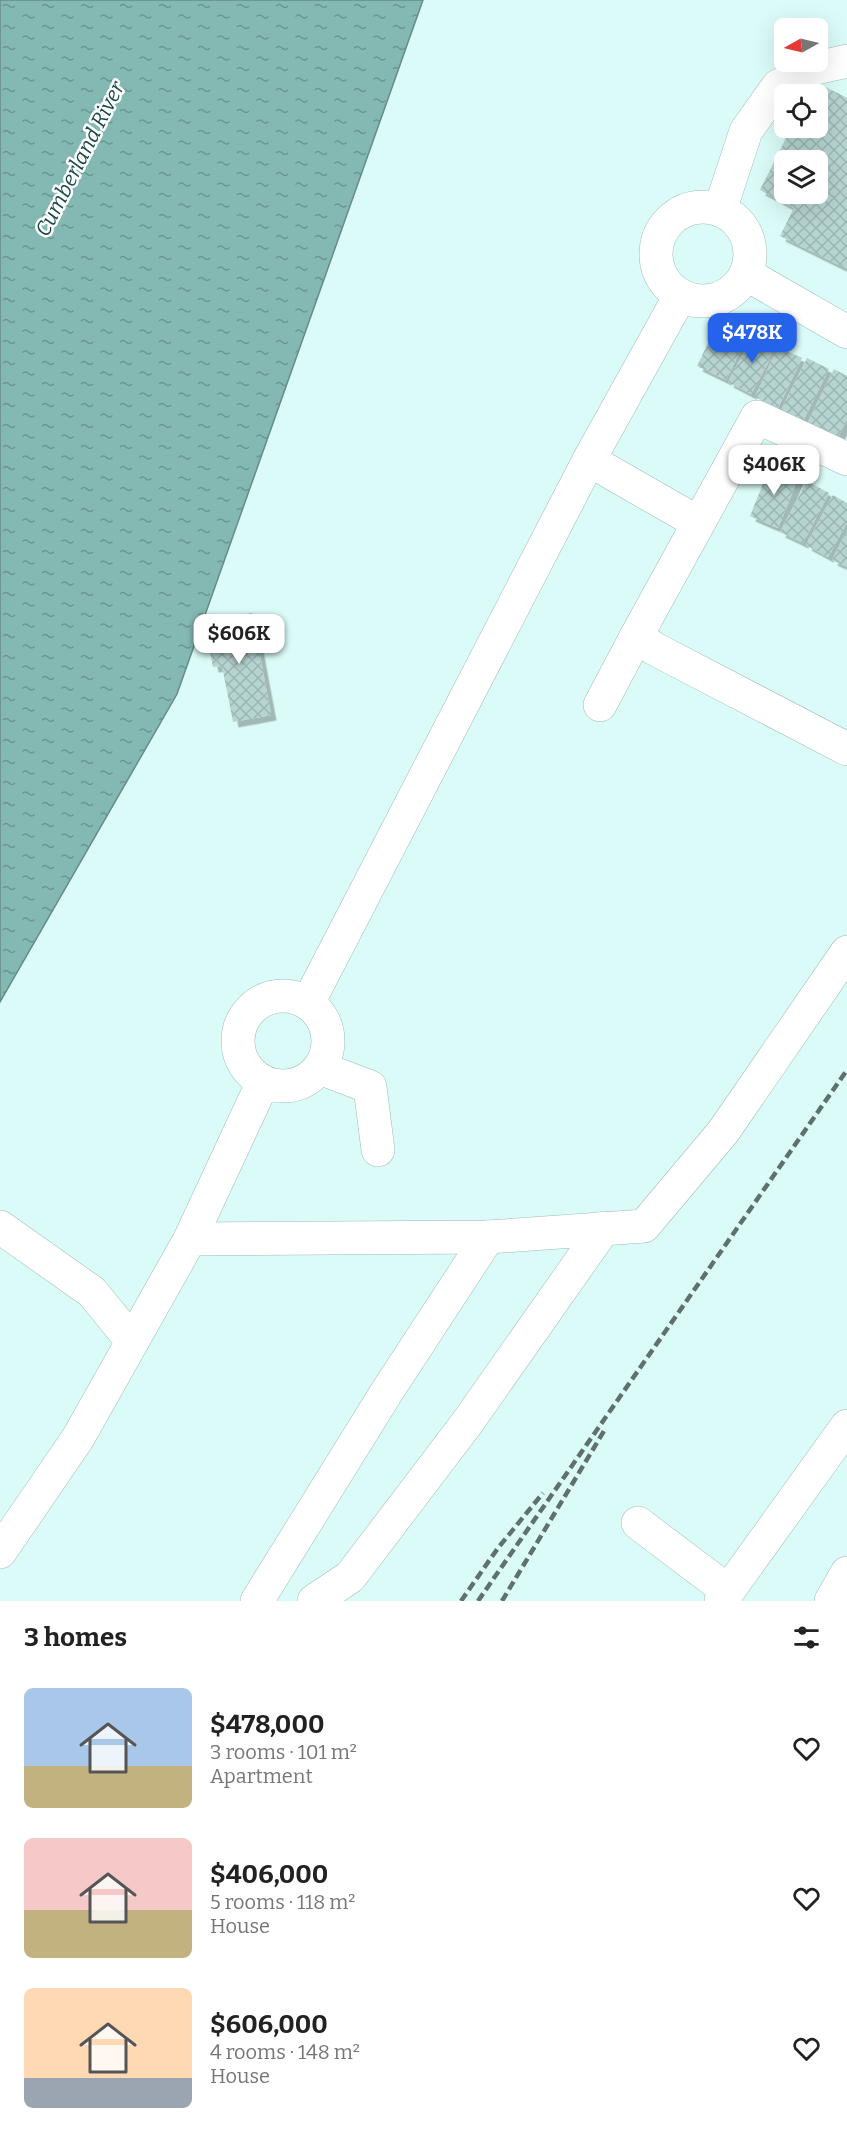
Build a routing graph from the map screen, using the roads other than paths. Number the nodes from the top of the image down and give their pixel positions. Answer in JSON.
{"nodes":[{"id":1,"x":847,"y":61,"type":"edge"},
{"id":2,"x":720,"y":210,"type":"junction"},
{"id":3,"x":746,"y":274,"type":"junction"},
{"id":4,"x":681,"y":296,"type":"junction"},
{"id":5,"x":847,"y":332,"type":"edge"},
{"id":6,"x":847,"y":459,"type":"edge"},
{"id":7,"x":589,"y":460,"type":"junction"},
{"id":8,"x":697,"y":522,"type":"junction"},
{"id":9,"x":637,"y":635,"type":"junction"},
{"id":10,"x":600,"y":705,"type":"dead end"},
{"id":11,"x":847,"y":749,"type":"edge"},
{"id":12,"x":847,"y":951,"type":"edge"},
{"id":13,"x":308,"y":1003,"type":"junction"},
{"id":14,"x":320,"y":1068,"type":"junction"},
{"id":15,"x":263,"y":1082,"type":"junction"},
{"id":16,"x":378,"y":1150,"type":"dead end"},
{"id":17,"x":0,"y":1227,"type":"edge"},
{"id":18,"x":604,"y":1228,"type":"junction"},
{"id":19,"x":489,"y":1237,"type":"junction"},
{"id":20,"x":190,"y":1239,"type":"junction"},
{"id":21,"x":132,"y":1341,"type":"junction"},
{"id":22,"x":847,"y":1426,"type":"edge"},
{"id":23,"x":638,"y":1523,"type":"dead end"},
{"id":24,"x":0,"y":1552,"type":"edge"},
{"id":25,"x":847,"y":1573,"type":"edge"},
{"id":26,"x":724,"y":1596,"type":"edge"},
{"id":27,"x":257,"y":1601,"type":"edge"},
{"id":28,"x":314,"y":1601,"type":"edge"},
{"id":29,"x":831,"y":1601,"type":"edge"}],
"edges":[{"from":1,"to":2,"type":"lane"},
{"from":2,"to":3,"type":"lane"},
{"from":2,"to":4,"type":"lane"},
{"from":3,"to":4,"type":"lane"},
{"from":3,"to":5,"type":"lane"},
{"from":4,"to":7,"type":"lane"},
{"from":6,"to":8,"type":"lane"},
{"from":7,"to":8,"type":"lane"},
{"from":7,"to":13,"type":"lane"},
{"from":8,"to":9,"type":"lane"},
{"from":9,"to":10,"type":"lane"},
{"from":9,"to":11,"type":"lane"},
{"from":12,"to":18,"type":"lane"},
{"from":13,"to":14,"type":"lane"},
{"from":13,"to":15,"type":"lane"},
{"from":14,"to":15,"type":"lane"},
{"from":14,"to":16,"type":"lane"},
{"from":15,"to":20,"type":"lane"},
{"from":17,"to":21,"type":"lane"},
{"from":18,"to":19,"type":"lane"},
{"from":18,"to":28,"type":"lane"},
{"from":19,"to":20,"type":"lane"},
{"from":19,"to":27,"type":"lane"},
{"from":20,"to":21,"type":"lane"},
{"from":21,"to":24,"type":"lane"},
{"from":22,"to":26,"type":"lane"},
{"from":23,"to":26,"type":"lane"},
{"from":25,"to":29,"type":"lane"}]}
